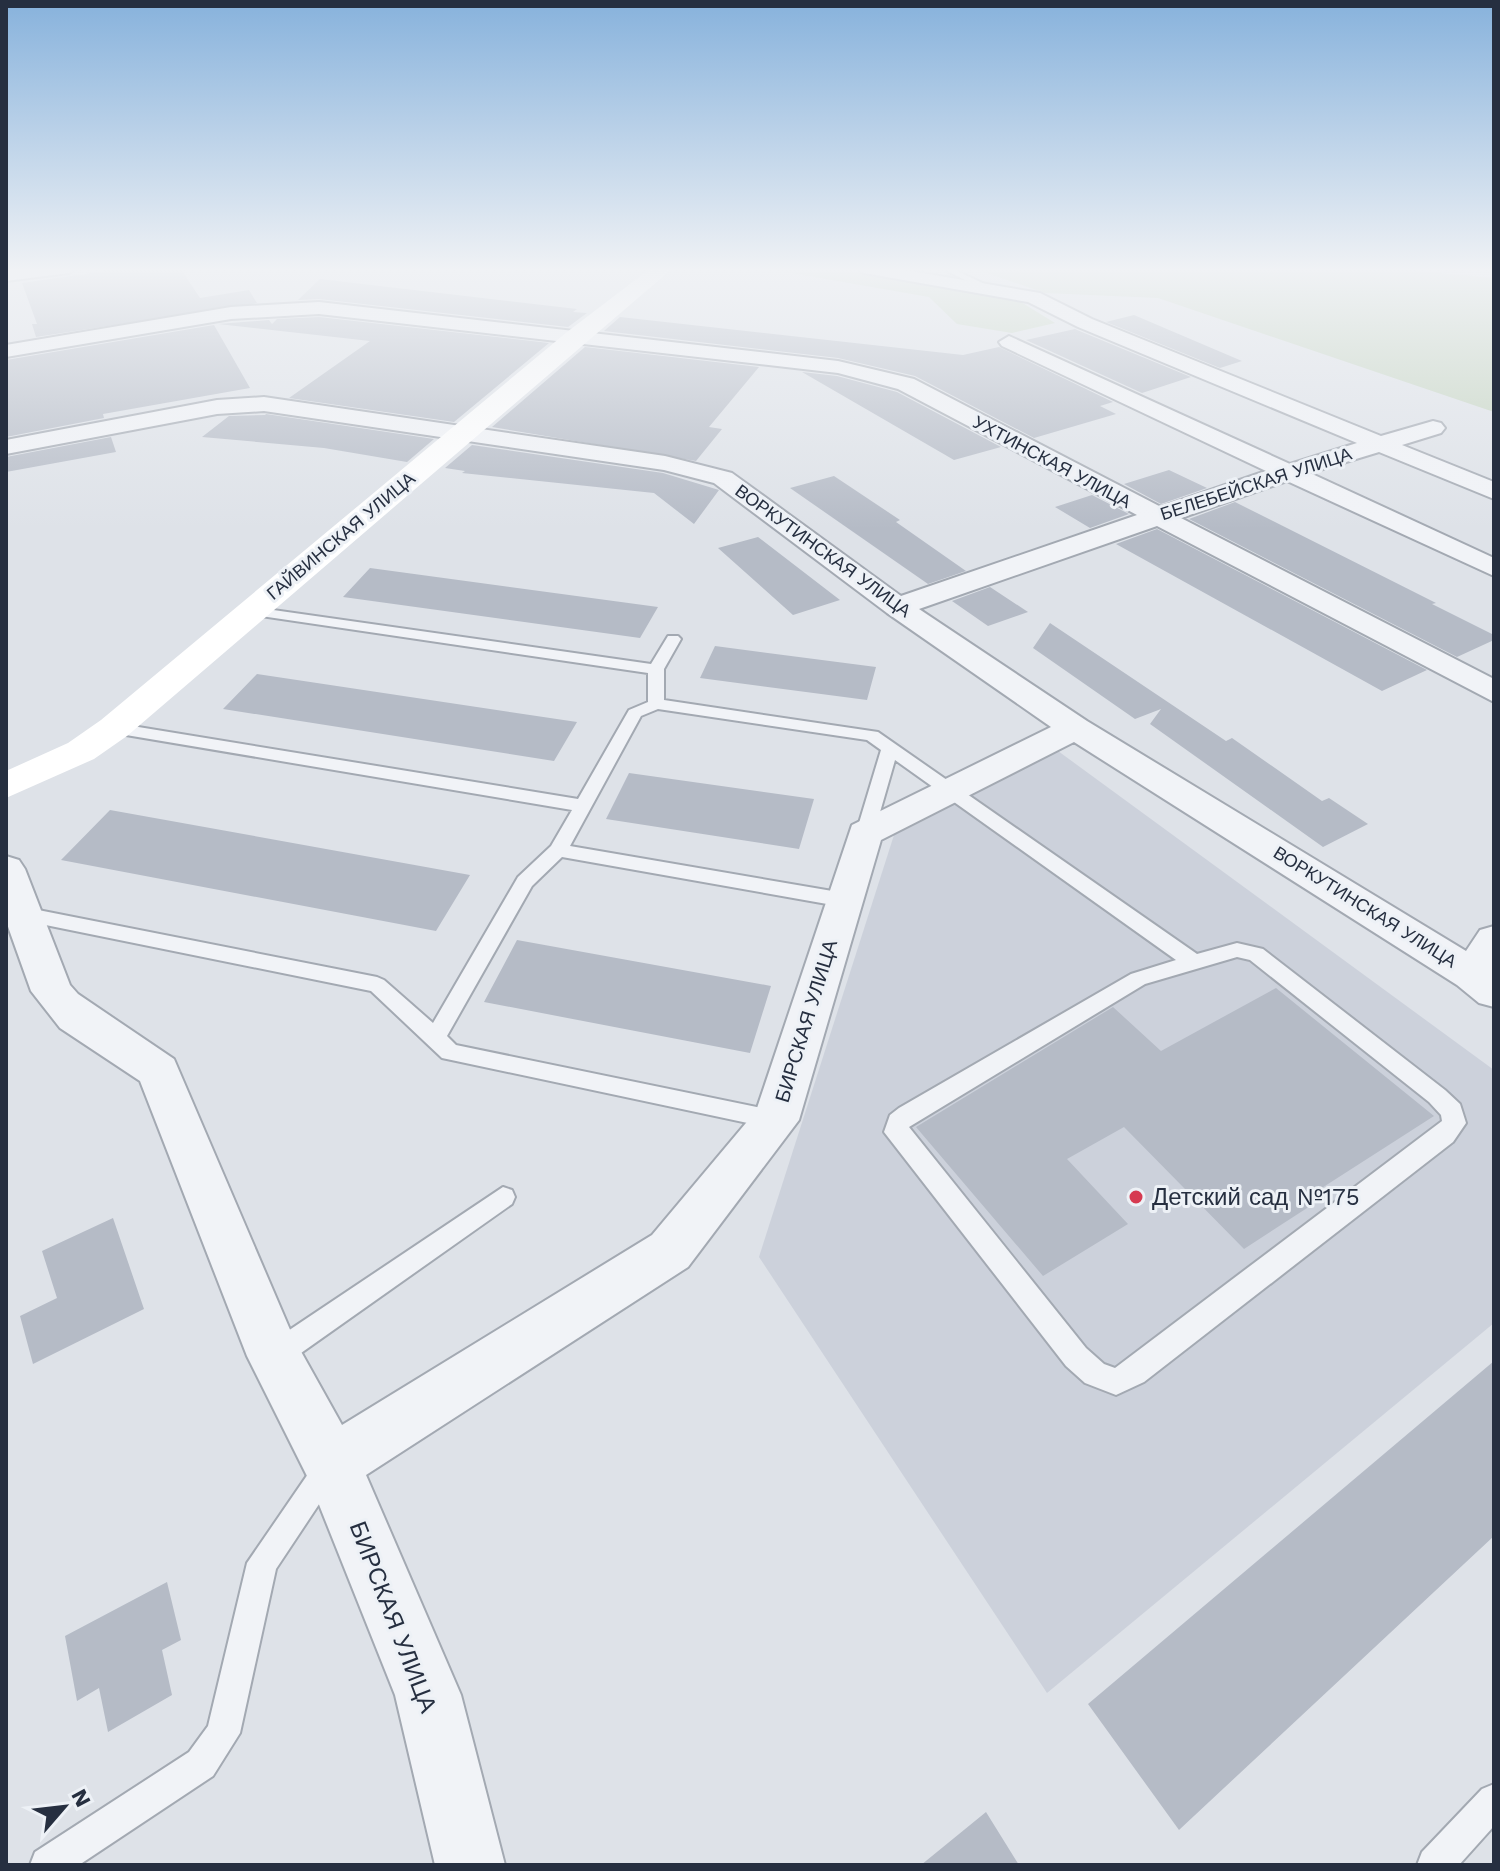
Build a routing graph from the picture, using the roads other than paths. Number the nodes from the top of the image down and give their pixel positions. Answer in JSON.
{"nodes":[{"id":1,"x":553,"y":355,"type":"edge"},
{"id":2,"x":736,"y":355,"type":"edge"},
{"id":3,"x":1038,"y":355,"type":"edge"},
{"id":4,"x":1165,"y":355,"type":"edge"},
{"id":5,"x":1433,"y":428,"type":"dead end"},
{"id":6,"x":462,"y":432,"type":"junction"},
{"id":7,"x":1381,"y":443,"type":"junction"},
{"id":8,"x":6,"y":447,"type":"edge"},
{"id":9,"x":1288,"y":472,"type":"junction"},
{"id":10,"x":1494,"y":491,"type":"edge"},
{"id":11,"x":1156,"y":518,"type":"junction"},
{"id":12,"x":1494,"y":568,"type":"edge"},
{"id":13,"x":897,"y":607,"type":"junction"},
{"id":14,"x":252,"y":611,"type":"junction"},
{"id":15,"x":673,"y":639,"type":"dead end"},
{"id":16,"x":656,"y":669,"type":"junction"},
{"id":17,"x":1494,"y":692,"type":"edge"},
{"id":18,"x":656,"y":704,"type":"junction"},
{"id":19,"x":114,"y":728,"type":"junction"},
{"id":20,"x":1075,"y":728,"type":"junction"},
{"id":21,"x":890,"y":750,"type":"junction"},
{"id":22,"x":6,"y":786,"type":"edge"},
{"id":23,"x":948,"y":791,"type":"junction"},
{"id":24,"x":583,"y":806,"type":"junction"},
{"id":25,"x":865,"y":833,"type":"junction"},
{"id":26,"x":558,"y":850,"type":"junction"},
{"id":27,"x":6,"y":869,"type":"edge"},
{"id":28,"x":844,"y":900,"type":"junction"},
{"id":29,"x":23,"y":914,"type":"junction"},
{"id":30,"x":1494,"y":940,"type":"edge"},
{"id":31,"x":1194,"y":962,"type":"junction"},
{"id":32,"x":1483,"y":983,"type":"edge"},
{"id":33,"x":435,"y":1038,"type":"junction"},
{"id":34,"x":776,"y":1120,"type":"junction"},
{"id":35,"x":503,"y":1197,"type":"dead end"},
{"id":36,"x":274,"y":1356,"type":"junction"},
{"id":37,"x":332,"y":1464,"type":"junction"},
{"id":38,"x":1494,"y":1801,"type":"edge"},
{"id":39,"x":48,"y":1865,"type":"edge"},
{"id":40,"x":470,"y":1865,"type":"edge"},
{"id":41,"x":1435,"y":1865,"type":"edge"}],
"edges":[{"from":1,"to":6,"type":"main road","name":"ГАЙВИНСКАЯ УЛИЦА"},
{"from":2,"to":11,"type":"street","name":"УХТИНСКАЯ УЛИЦА"},
{"from":3,"to":9,"type":"street"},
{"from":4,"to":7,"type":"street"},
{"from":5,"to":7,"type":"street","name":"БЕЛЕБЕЙСКАЯ УЛИЦА"},
{"from":6,"to":8,"type":"street","name":"ВОРКУТИНСКАЯ УЛИЦА"},
{"from":6,"to":13,"type":"street","name":"ВОРКУТИНСКАЯ УЛИЦА"},
{"from":6,"to":14,"type":"main road","name":"ГАЙВИНСКАЯ УЛИЦА"},
{"from":7,"to":9,"type":"street","name":"БЕЛЕБЕЙСКАЯ УЛИЦА"},
{"from":7,"to":10,"type":"street"},
{"from":9,"to":11,"type":"street","name":"БЕЛЕБЕЙСКАЯ УЛИЦА"},
{"from":9,"to":12,"type":"street"},
{"from":11,"to":13,"type":"street","name":"БЕЛЕБЕЙСКАЯ УЛИЦА"},
{"from":11,"to":17,"type":"street","name":"УХТИНСКАЯ УЛИЦА"},
{"from":13,"to":20,"type":"street","name":"ВОРКУТИНСКАЯ УЛИЦА"},
{"from":14,"to":16,"type":"lane"},
{"from":14,"to":19,"type":"main road","name":"ГАЙВИНСКАЯ УЛИЦА"},
{"from":15,"to":16,"type":"lane"},
{"from":16,"to":18,"type":"lane"},
{"from":18,"to":21,"type":"lane"},
{"from":18,"to":24,"type":"lane"},
{"from":19,"to":22,"type":"main road","name":"ГАЙВИНСКАЯ УЛИЦА"},
{"from":19,"to":24,"type":"lane"},
{"from":20,"to":23,"type":"street"},
{"from":20,"to":32,"type":"street","name":"ВОРКУТИНСКАЯ УЛИЦА"},
{"from":21,"to":23,"type":"lane"},
{"from":21,"to":25,"type":"lane"},
{"from":23,"to":25,"type":"street"},
{"from":23,"to":31,"type":"lane"},
{"from":24,"to":26,"type":"lane"},
{"from":25,"to":28,"type":"street","name":"БИРСКАЯ УЛИЦА"},
{"from":26,"to":28,"type":"lane"},
{"from":26,"to":33,"type":"lane"},
{"from":27,"to":29,"type":"street","name":"БИРСКАЯ УЛИЦА"},
{"from":28,"to":34,"type":"street","name":"БИРСКАЯ УЛИЦА"},
{"from":29,"to":33,"type":"lane"},
{"from":29,"to":36,"type":"street","name":"БИРСКАЯ УЛИЦА"},
{"from":30,"to":32,"type":"street"},
{"from":31,"to":31,"type":"lane"},
{"from":33,"to":34,"type":"lane"},
{"from":34,"to":37,"type":"street","name":"БИРСКАЯ УЛИЦА"},
{"from":35,"to":36,"type":"lane"},
{"from":36,"to":37,"type":"street","name":"БИРСКАЯ УЛИЦА"},
{"from":37,"to":39,"type":"lane"},
{"from":37,"to":40,"type":"street","name":"БИРСКАЯ УЛИЦА"},
{"from":38,"to":41,"type":"lane"}]}
